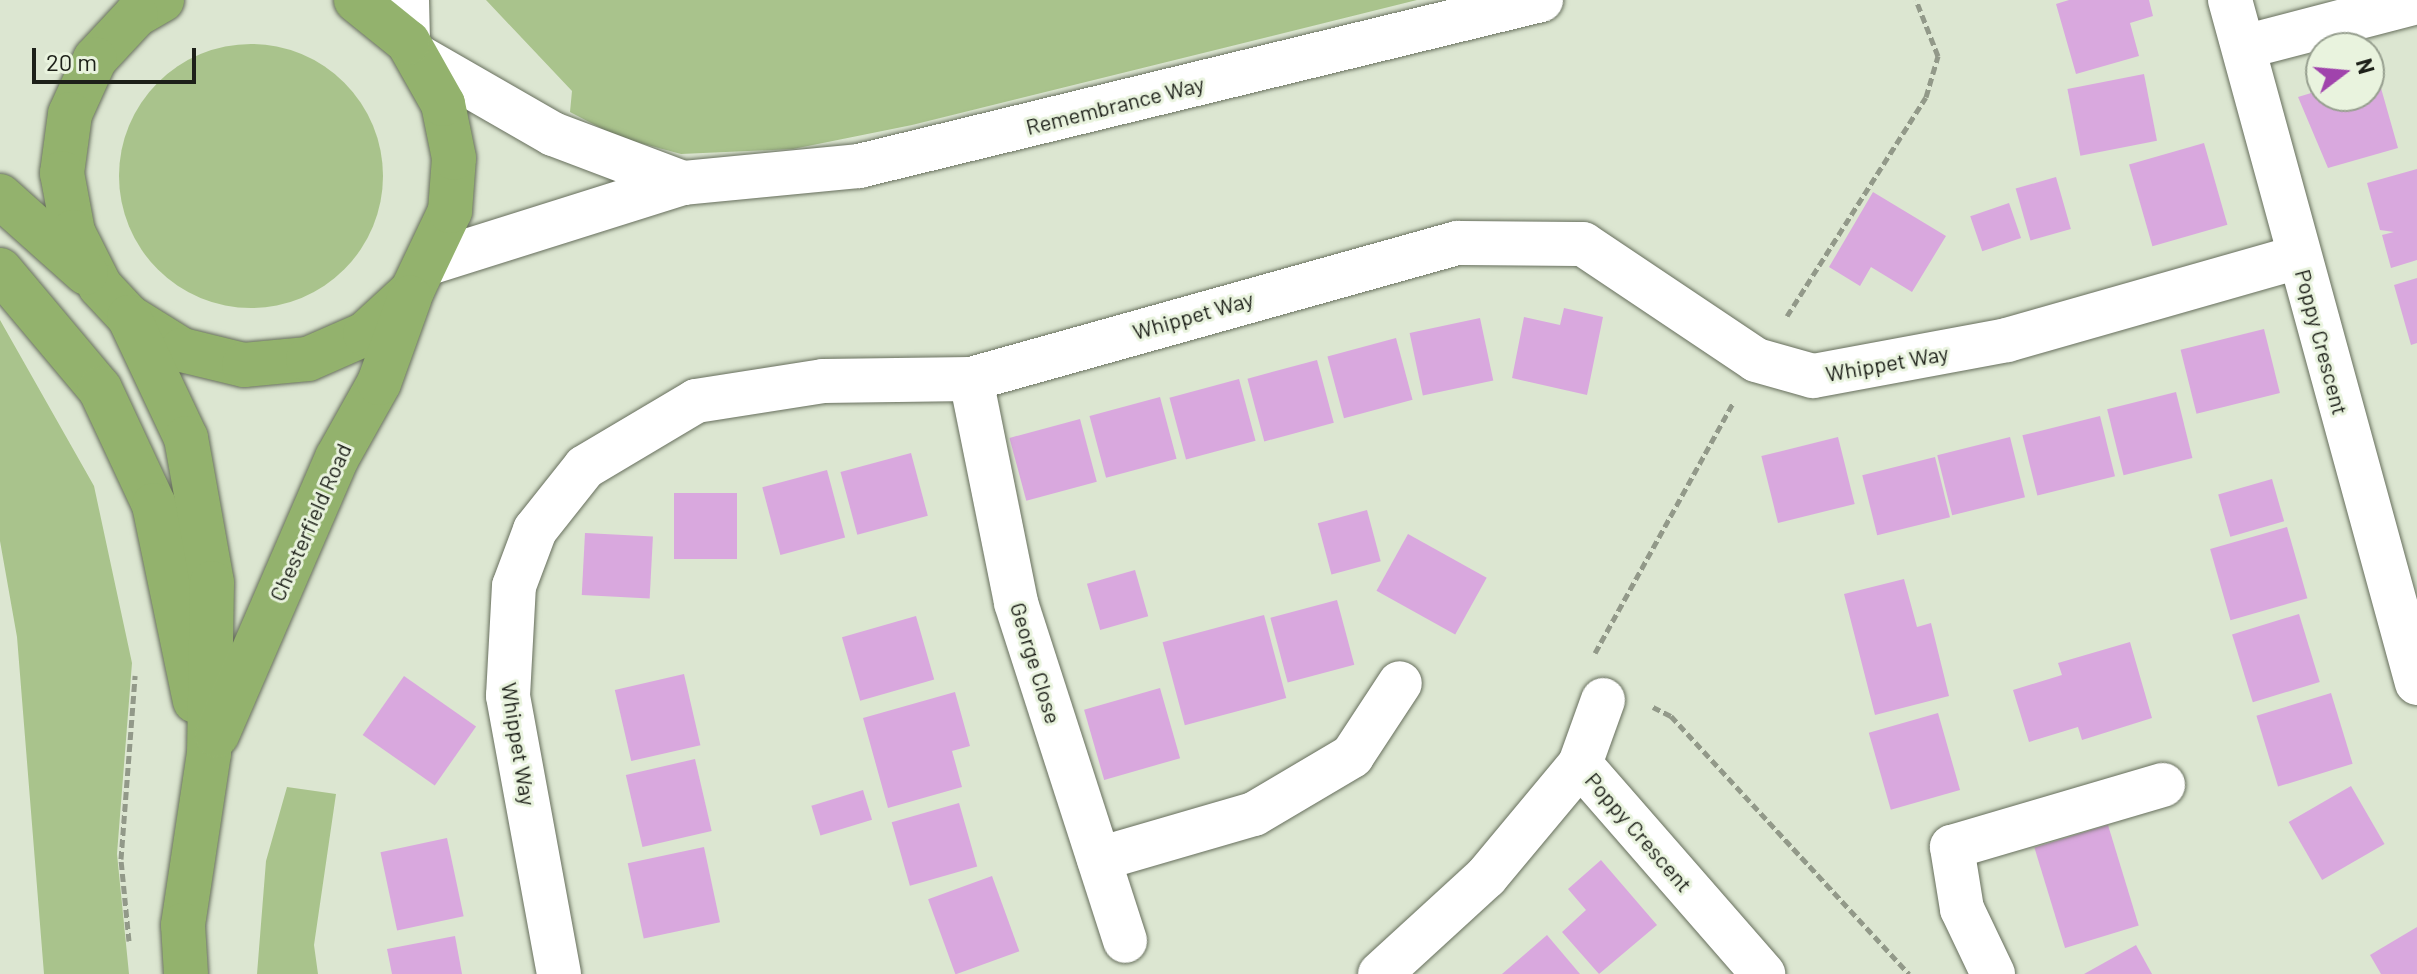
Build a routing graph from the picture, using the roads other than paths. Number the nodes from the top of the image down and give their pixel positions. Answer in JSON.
{"nodes":[{"id":1,"x":162,"y":0,"type":"edge"},
{"id":2,"x":356,"y":0,"type":"edge"},
{"id":3,"x":1541,"y":0,"type":"edge"},
{"id":4,"x":2230,"y":0,"type":"edge"},
{"id":5,"x":2417,"y":2,"type":"edge"},
{"id":6,"x":411,"y":33,"type":"edge"},
{"id":7,"x":2244,"y":47,"type":"junction"},
{"id":8,"x":683,"y":183,"type":"junction"},
{"id":9,"x":0,"y":196,"type":"edge"},
{"id":10,"x":2298,"y":257,"type":"junction"},
{"id":11,"x":0,"y":270,"type":"edge"},
{"id":12,"x":422,"y":277,"type":"junction"},
{"id":13,"x":115,"y":301,"type":"junction"},
{"id":14,"x":971,"y":379,"type":"junction"},
{"id":15,"x":1597,"y":681,"type":"road end"},
{"id":16,"x":1400,"y":683,"type":"dead end"},
{"id":17,"x":2417,"y":683,"type":"edge"},
{"id":18,"x":209,"y":753,"type":"junction"},
{"id":19,"x":1580,"y":764,"type":"junction"},
{"id":20,"x":2163,"y":785,"type":"dead end"},
{"id":21,"x":1099,"y":859,"type":"junction"},
{"id":22,"x":1125,"y":941,"type":"dead end"},
{"id":23,"x":186,"y":974,"type":"edge"},
{"id":24,"x":559,"y":974,"type":"edge"},
{"id":25,"x":1380,"y":974,"type":"edge"},
{"id":26,"x":1763,"y":974,"type":"edge"},
{"id":27,"x":1993,"y":974,"type":"edge"}],
"edges":[{"from":1,"to":13,"type":"highway","name":"Chesterfield Road"},
{"from":2,"to":6,"type":"highway"},
{"from":3,"to":8,"type":"street","name":"Remembrance Way"},
{"from":4,"to":7,"type":"street","name":"Poppy Crescent"},
{"from":5,"to":7,"type":"street"},
{"from":6,"to":8,"type":"street","name":"Remembrance Way"},
{"from":6,"to":12,"type":"highway","name":"Chesterfield Road"},
{"from":7,"to":10,"type":"street","name":"Poppy Crescent"},
{"from":8,"to":12,"type":"street","name":"Remembrance Way"},
{"from":9,"to":13,"type":"highway"},
{"from":10,"to":14,"type":"street","name":"Whippet Way"},
{"from":10,"to":17,"type":"street","name":"Poppy Crescent"},
{"from":11,"to":18,"type":"highway"},
{"from":12,"to":13,"type":"highway"},
{"from":12,"to":18,"type":"highway","name":"Chesterfield Road"},
{"from":13,"to":18,"type":"highway","name":"Chesterfield Road"},
{"from":14,"to":21,"type":"street","name":"George Close"},
{"from":14,"to":24,"type":"street","name":"Whippet Way"},
{"from":15,"to":19,"type":"street"},
{"from":16,"to":21,"type":"street"},
{"from":18,"to":23,"type":"highway","name":"Chesterfield Road"},
{"from":19,"to":25,"type":"street","name":"Poppy Crescent"},
{"from":19,"to":26,"type":"street","name":"Poppy Crescent"},
{"from":20,"to":27,"type":"street"},
{"from":21,"to":22,"type":"street","name":"George Close"}]}
